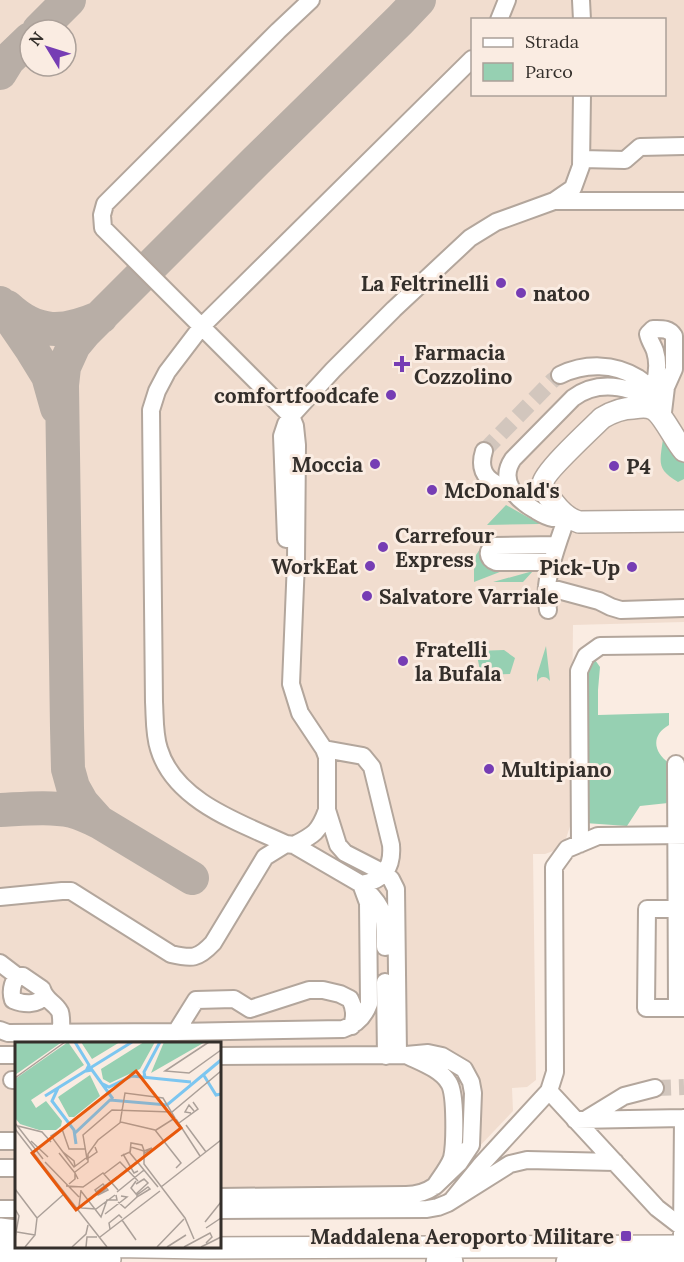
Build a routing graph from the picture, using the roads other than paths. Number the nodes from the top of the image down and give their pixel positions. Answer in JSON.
{"nodes":[{"id":1,"x":311,"y":0,"type":"edge"},
{"id":2,"x":507,"y":0,"type":"edge"},
{"id":3,"x":581,"y":0,"type":"edge"},
{"id":4,"x":500,"y":18,"type":"edge"},
{"id":5,"x":582,"y":18,"type":"edge"},
{"id":6,"x":471,"y":60,"type":"edge"},
{"id":7,"x":582,"y":96,"type":"edge"},
{"id":8,"x":684,"y":146,"type":"edge"},
{"id":9,"x":582,"y":159,"type":"junction"},
{"id":10,"x":554,"y":201,"type":"junction"},
{"id":11,"x":684,"y":201,"type":"edge"},
{"id":12,"x":202,"y":326,"type":"junction"},
{"id":13,"x":598,"y":366,"type":"junction"},
{"id":14,"x":560,"y":375,"type":"tunnel mouth"},
{"id":15,"x":580,"y":393,"type":"junction"},
{"id":16,"x":655,"y":406,"type":"junction"},
{"id":17,"x":291,"y":416,"type":"junction"},
{"id":18,"x":684,"y":451,"type":"edge"},
{"id":19,"x":484,"y":452,"type":"dead end"},
{"id":20,"x":513,"y":491,"type":"junction"},
{"id":21,"x":567,"y":517,"type":"junction"},
{"id":22,"x":684,"y":521,"type":"edge"},
{"id":23,"x":557,"y":545,"type":"junction"},
{"id":24,"x":553,"y":562,"type":"junction"},
{"id":25,"x":547,"y":587,"type":"junction"},
{"id":26,"x":684,"y":609,"type":"edge"},
{"id":27,"x":548,"y":610,"type":"dead end"},
{"id":28,"x":684,"y":645,"type":"edge"},
{"id":29,"x":324,"y":749,"type":"junction"},
{"id":30,"x":676,"y":764,"type":"dead end"},
{"id":31,"x":327,"y":810,"type":"junction"},
{"id":32,"x":680,"y":835,"type":"edge"},
{"id":33,"x":580,"y":844,"type":"junction"},
{"id":34,"x":290,"y":845,"type":"junction"},
{"id":35,"x":384,"y":873,"type":"junction"},
{"id":36,"x":360,"y":884,"type":"junction"},
{"id":37,"x":0,"y":897,"type":"edge"},
{"id":38,"x":681,"y":909,"type":"edge"},
{"id":39,"x":0,"y":963,"type":"edge"},
{"id":40,"x":17,"y":976,"type":"junction"},
{"id":41,"x":44,"y":996,"type":"junction"},
{"id":42,"x":680,"y":1008,"type":"edge"},
{"id":43,"x":250,"y":1009,"type":"junction"},
{"id":44,"x":352,"y":1026,"type":"junction"},
{"id":45,"x":0,"y":1030,"type":"edge"},
{"id":46,"x":250,"y":1030,"type":"junction"},
{"id":47,"x":61,"y":1032,"type":"junction"},
{"id":48,"x":176,"y":1032,"type":"junction"},
{"id":49,"x":397,"y":1055,"type":"junction"},
{"id":50,"x":220,"y":1056,"type":"edge"},
{"id":51,"x":431,"y":1068,"type":"junction"},
{"id":52,"x":464,"y":1070,"type":"junction"},
{"id":53,"x":655,"y":1088,"type":"tunnel mouth"},
{"id":54,"x":549,"y":1091,"type":"junction"},
{"id":55,"x":684,"y":1118,"type":"edge"},
{"id":56,"x":581,"y":1119,"type":"junction"},
{"id":57,"x":471,"y":1145,"type":"junction"},
{"id":58,"x":452,"y":1160,"type":"junction"},
{"id":59,"x":615,"y":1162,"type":"junction"},
{"id":60,"x":435,"y":1186,"type":"junction"},
{"id":61,"x":220,"y":1197,"type":"edge"},
{"id":62,"x":453,"y":1199,"type":"junction"},
{"id":63,"x":220,"y":1210,"type":"edge"},
{"id":64,"x":0,"y":1229,"type":"edge"},
{"id":65,"x":15,"y":1231,"type":"edge"},
{"id":66,"x":683,"y":1245,"type":"edge"},
{"id":67,"x":166,"y":1247,"type":"edge"},
{"id":68,"x":498,"y":1254,"type":"edge"},
{"id":69,"x":0,"y":1259,"type":"edge"},
{"id":70,"x":277,"y":1262,"type":"edge"},
{"id":71,"x":437,"y":1262,"type":"edge"},
{"id":72,"x":452,"y":1262,"type":"edge"},
{"id":73,"x":567,"y":1262,"type":"edge"}],
"edges":[{"from":1,"to":12,"type":"lane"},
{"from":2,"to":4,"type":"lane"},
{"from":3,"to":5,"type":"lane"},
{"from":6,"to":12,"type":"lane"},
{"from":7,"to":9,"type":"lane"},
{"from":8,"to":9,"type":"lane"},
{"from":9,"to":10,"type":"lane"},
{"from":10,"to":11,"type":"lane"},
{"from":10,"to":17,"type":"lane"},
{"from":12,"to":17,"type":"lane"},
{"from":12,"to":34,"type":"lane"},
{"from":13,"to":14,"type":"lane"},
{"from":13,"to":15,"type":"lane"},
{"from":13,"to":16,"type":"lane"},
{"from":15,"to":16,"type":"lane"},
{"from":15,"to":20,"type":"lane"},
{"from":16,"to":18,"type":"main road"},
{"from":16,"to":21,"type":"main road"},
{"from":17,"to":29,"type":"lane"},
{"from":19,"to":20,"type":"lane"},
{"from":20,"to":21,"type":"lane"},
{"from":21,"to":22,"type":"main road"},
{"from":21,"to":23,"type":"lane"},
{"from":23,"to":24,"type":"lane"},
{"from":23,"to":24,"type":"lane"},
{"from":24,"to":25,"type":"lane"},
{"from":25,"to":26,"type":"lane"},
{"from":25,"to":27,"type":"lane"},
{"from":28,"to":33,"type":"lane"},
{"from":29,"to":31,"type":"lane"},
{"from":29,"to":35,"type":"lane"},
{"from":30,"to":32,"type":"lane"},
{"from":31,"to":34,"type":"lane"},
{"from":31,"to":35,"type":"lane"},
{"from":32,"to":33,"type":"lane"},
{"from":32,"to":38,"type":"lane"},
{"from":33,"to":54,"type":"lane"},
{"from":34,"to":36,"type":"lane"},
{"from":34,"to":37,"type":"lane"},
{"from":35,"to":36,"type":"lane"},
{"from":35,"to":49,"type":"lane"},
{"from":36,"to":44,"type":"lane"},
{"from":36,"to":49,"type":"lane"},
{"from":38,"to":42,"type":"lane"},
{"from":38,"to":42,"type":"lane"},
{"from":39,"to":40,"type":"lane"},
{"from":40,"to":41,"type":"lane"},
{"from":40,"to":41,"type":"lane"},
{"from":41,"to":47,"type":"lane"},
{"from":43,"to":44,"type":"lane"},
{"from":43,"to":46,"type":"lane"},
{"from":43,"to":48,"type":"lane"},
{"from":44,"to":46,"type":"lane"},
{"from":45,"to":47,"type":"lane"},
{"from":46,"to":48,"type":"lane"},
{"from":47,"to":48,"type":"lane"},
{"from":49,"to":50,"type":"lane"},
{"from":49,"to":51,"type":"lane"},
{"from":49,"to":52,"type":"lane"},
{"from":51,"to":52,"type":"lane"},
{"from":51,"to":58,"type":"lane"},
{"from":52,"to":57,"type":"lane"},
{"from":53,"to":56,"type":"lane"},
{"from":54,"to":56,"type":"lane"},
{"from":54,"to":62,"type":"lane"},
{"from":55,"to":56,"type":"lane"},
{"from":55,"to":66,"type":"lane"},
{"from":56,"to":59,"type":"lane"},
{"from":57,"to":58,"type":"lane"},
{"from":57,"to":60,"type":"lane"},
{"from":58,"to":60,"type":"lane"},
{"from":59,"to":62,"type":"lane"},
{"from":59,"to":66,"type":"lane"},
{"from":60,"to":61,"type":"lane"},
{"from":62,"to":63,"type":"lane"},
{"from":64,"to":65,"type":"main road"},
{"from":66,"to":68,"type":"main road"},
{"from":66,"to":73,"type":"main road"},
{"from":67,"to":68,"type":"main road"},
{"from":69,"to":70,"type":"main road"},
{"from":71,"to":72,"type":"main road"}]}
